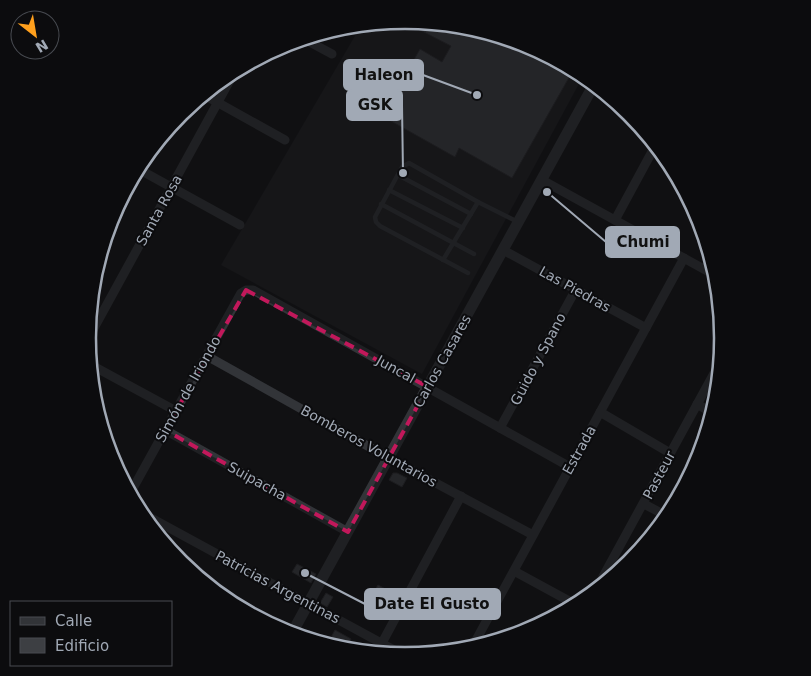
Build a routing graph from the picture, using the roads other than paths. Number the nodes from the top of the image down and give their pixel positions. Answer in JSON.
{"nodes":[{"id":1,"x":312,"y":43,"type":"edge"},
{"id":2,"x":332,"y":54,"type":"dead end"},
{"id":3,"x":227,"y":86,"type":"edge"},
{"id":4,"x":591,"y":91,"type":"edge"},
{"id":5,"x":210,"y":98,"type":"edge"},
{"id":6,"x":218,"y":102,"type":"junction"},
{"id":7,"x":285,"y":140,"type":"dead end"},
{"id":8,"x":652,"y":151,"type":"edge"},
{"id":9,"x":144,"y":172,"type":"edge"},
{"id":10,"x":398,"y":176,"type":"junction"},
{"id":11,"x":542,"y":180,"type":"junction"},
{"id":12,"x":172,"y":187,"type":"junction"},
{"id":13,"x":389,"y":190,"type":"junction"},
{"id":14,"x":478,"y":202,"type":"junction"},
{"id":15,"x":381,"y":204,"type":"junction"},
{"id":16,"x":471,"y":214,"type":"junction"},
{"id":17,"x":614,"y":220,"type":"junction"},
{"id":18,"x":519,"y":222,"type":"junction"},
{"id":19,"x":240,"y":224,"type":"dead end"},
{"id":20,"x":462,"y":228,"type":"junction"},
{"id":21,"x":453,"y":243,"type":"junction"},
{"id":22,"x":504,"y":250,"type":"junction"},
{"id":23,"x":474,"y":254,"type":"dead end"},
{"id":24,"x":684,"y":258,"type":"junction"},
{"id":25,"x":443,"y":260,"type":"junction"},
{"id":26,"x":707,"y":271,"type":"edge"},
{"id":27,"x":468,"y":273,"type":"dead end"},
{"id":28,"x":576,"y":289,"type":"junction"},
{"id":29,"x":246,"y":290,"type":"joint"},
{"id":30,"x":97,"y":323,"type":"edge"},
{"id":31,"x":646,"y":328,"type":"junction"},
{"id":32,"x":207,"y":356,"type":"junction"},
{"id":33,"x":98,"y":369,"type":"edge"},
{"id":34,"x":712,"y":377,"type":"edge"},
{"id":35,"x":428,"y":387,"type":"junction"},
{"id":36,"x":697,"y":404,"type":"junction"},
{"id":37,"x":706,"y":409,"type":"edge"},
{"id":38,"x":176,"y":411,"type":"junction"},
{"id":39,"x":600,"y":412,"type":"junction"},
{"id":40,"x":500,"y":428,"type":"junction"},
{"id":41,"x":165,"y":430,"type":"junction"},
{"id":42,"x":670,"y":453,"type":"junction"},
{"id":43,"x":389,"y":458,"type":"junction"},
{"id":44,"x":570,"y":467,"type":"junction"},
{"id":45,"x":133,"y":483,"type":"edge"},
{"id":46,"x":461,"y":496,"type":"junction"},
{"id":47,"x":644,"y":504,"type":"junction"},
{"id":48,"x":661,"y":513,"type":"edge"},
{"id":49,"x":156,"y":521,"type":"edge"},
{"id":50,"x":348,"y":532,"type":"junction"},
{"id":51,"x":533,"y":535,"type":"junction"},
{"id":52,"x":514,"y":571,"type":"junction"},
{"id":53,"x":604,"y":575,"type":"edge"},
{"id":54,"x":568,"y":601,"type":"edge"},
{"id":55,"x":308,"y":603,"type":"junction"},
{"id":56,"x":295,"y":627,"type":"edge"},
{"id":57,"x":477,"y":639,"type":"edge"},
{"id":58,"x":382,"y":643,"type":"junction"},
{"id":59,"x":389,"y":647,"type":"edge"}],
"edges":[{"from":1,"to":2,"type":"street"},
{"from":3,"to":6,"type":"street","name":"Santa Rosa"},
{"from":4,"to":11,"type":"street","name":"Carlos Casares"},
{"from":5,"to":6,"type":"street"},
{"from":6,"to":7,"type":"street"},
{"from":6,"to":12,"type":"street","name":"Santa Rosa"},
{"from":8,"to":17,"type":"street"},
{"from":9,"to":12,"type":"street"},
{"from":10,"to":13,"type":"lane"},
{"from":10,"to":14,"type":"lane"},
{"from":10,"to":16,"type":"lane"},
{"from":11,"to":17,"type":"street"},
{"from":11,"to":18,"type":"street","name":"Carlos Casares"},
{"from":12,"to":19,"type":"street"},
{"from":12,"to":30,"type":"street","name":"Santa Rosa"},
{"from":13,"to":15,"type":"lane"},
{"from":13,"to":20,"type":"lane"},
{"from":14,"to":16,"type":"lane"},
{"from":14,"to":18,"type":"lane"},
{"from":15,"to":21,"type":"lane"},
{"from":15,"to":25,"type":"lane"},
{"from":16,"to":20,"type":"lane"},
{"from":17,"to":24,"type":"street"},
{"from":18,"to":22,"type":"street","name":"Carlos Casares"},
{"from":20,"to":21,"type":"lane"},
{"from":21,"to":23,"type":"lane"},
{"from":21,"to":25,"type":"lane"},
{"from":22,"to":28,"type":"street","name":"Las Piedras"},
{"from":22,"to":35,"type":"street","name":"Carlos Casares"},
{"from":24,"to":26,"type":"street"},
{"from":24,"to":31,"type":"street","name":"Estrada"},
{"from":25,"to":27,"type":"lane"},
{"from":28,"to":31,"type":"street","name":"Las Piedras"},
{"from":28,"to":40,"type":"street","name":"Guido y Spano"},
{"from":29,"to":32,"type":"street","name":"Simón de Iriondo"},
{"from":29,"to":35,"type":"street","name":"Juncal"},
{"from":31,"to":39,"type":"street","name":"Estrada"},
{"from":32,"to":38,"type":"street","name":"Simón de Iriondo"},
{"from":32,"to":43,"type":"street","name":"Bomberos Voluntarios"},
{"from":33,"to":38,"type":"street"},
{"from":34,"to":36,"type":"street","name":"Pasteur"},
{"from":35,"to":40,"type":"street","name":"Juncal"},
{"from":35,"to":43,"type":"street","name":"Carlos Casares"},
{"from":36,"to":37,"type":"street"},
{"from":36,"to":42,"type":"street","name":"Pasteur"},
{"from":38,"to":41,"type":"street","name":"Simón de Iriondo"},
{"from":39,"to":42,"type":"street"},
{"from":39,"to":44,"type":"street","name":"Estrada"},
{"from":40,"to":44,"type":"street","name":"Juncal"},
{"from":41,"to":45,"type":"street","name":"Simón de Iriondo"},
{"from":41,"to":50,"type":"street","name":"Suipacha"},
{"from":42,"to":47,"type":"street","name":"Pasteur"},
{"from":43,"to":46,"type":"street","name":"Bomberos Voluntarios"},
{"from":43,"to":50,"type":"street","name":"Carlos Casares"},
{"from":44,"to":51,"type":"street","name":"Estrada"},
{"from":46,"to":51,"type":"street","name":"Bomberos Voluntarios"},
{"from":46,"to":58,"type":"street"},
{"from":47,"to":48,"type":"street"},
{"from":47,"to":53,"type":"street","name":"Pasteur"},
{"from":49,"to":55,"type":"street","name":"Patricias Argentinas"},
{"from":50,"to":55,"type":"street","name":"Carlos Casares"},
{"from":51,"to":52,"type":"street","name":"Estrada"},
{"from":52,"to":54,"type":"street"},
{"from":52,"to":57,"type":"street","name":"Estrada"},
{"from":55,"to":56,"type":"street","name":"Carlos Casares"},
{"from":55,"to":58,"type":"street","name":"Patricias Argentinas"},
{"from":58,"to":59,"type":"street","name":"Patricias Argentinas"}]}
